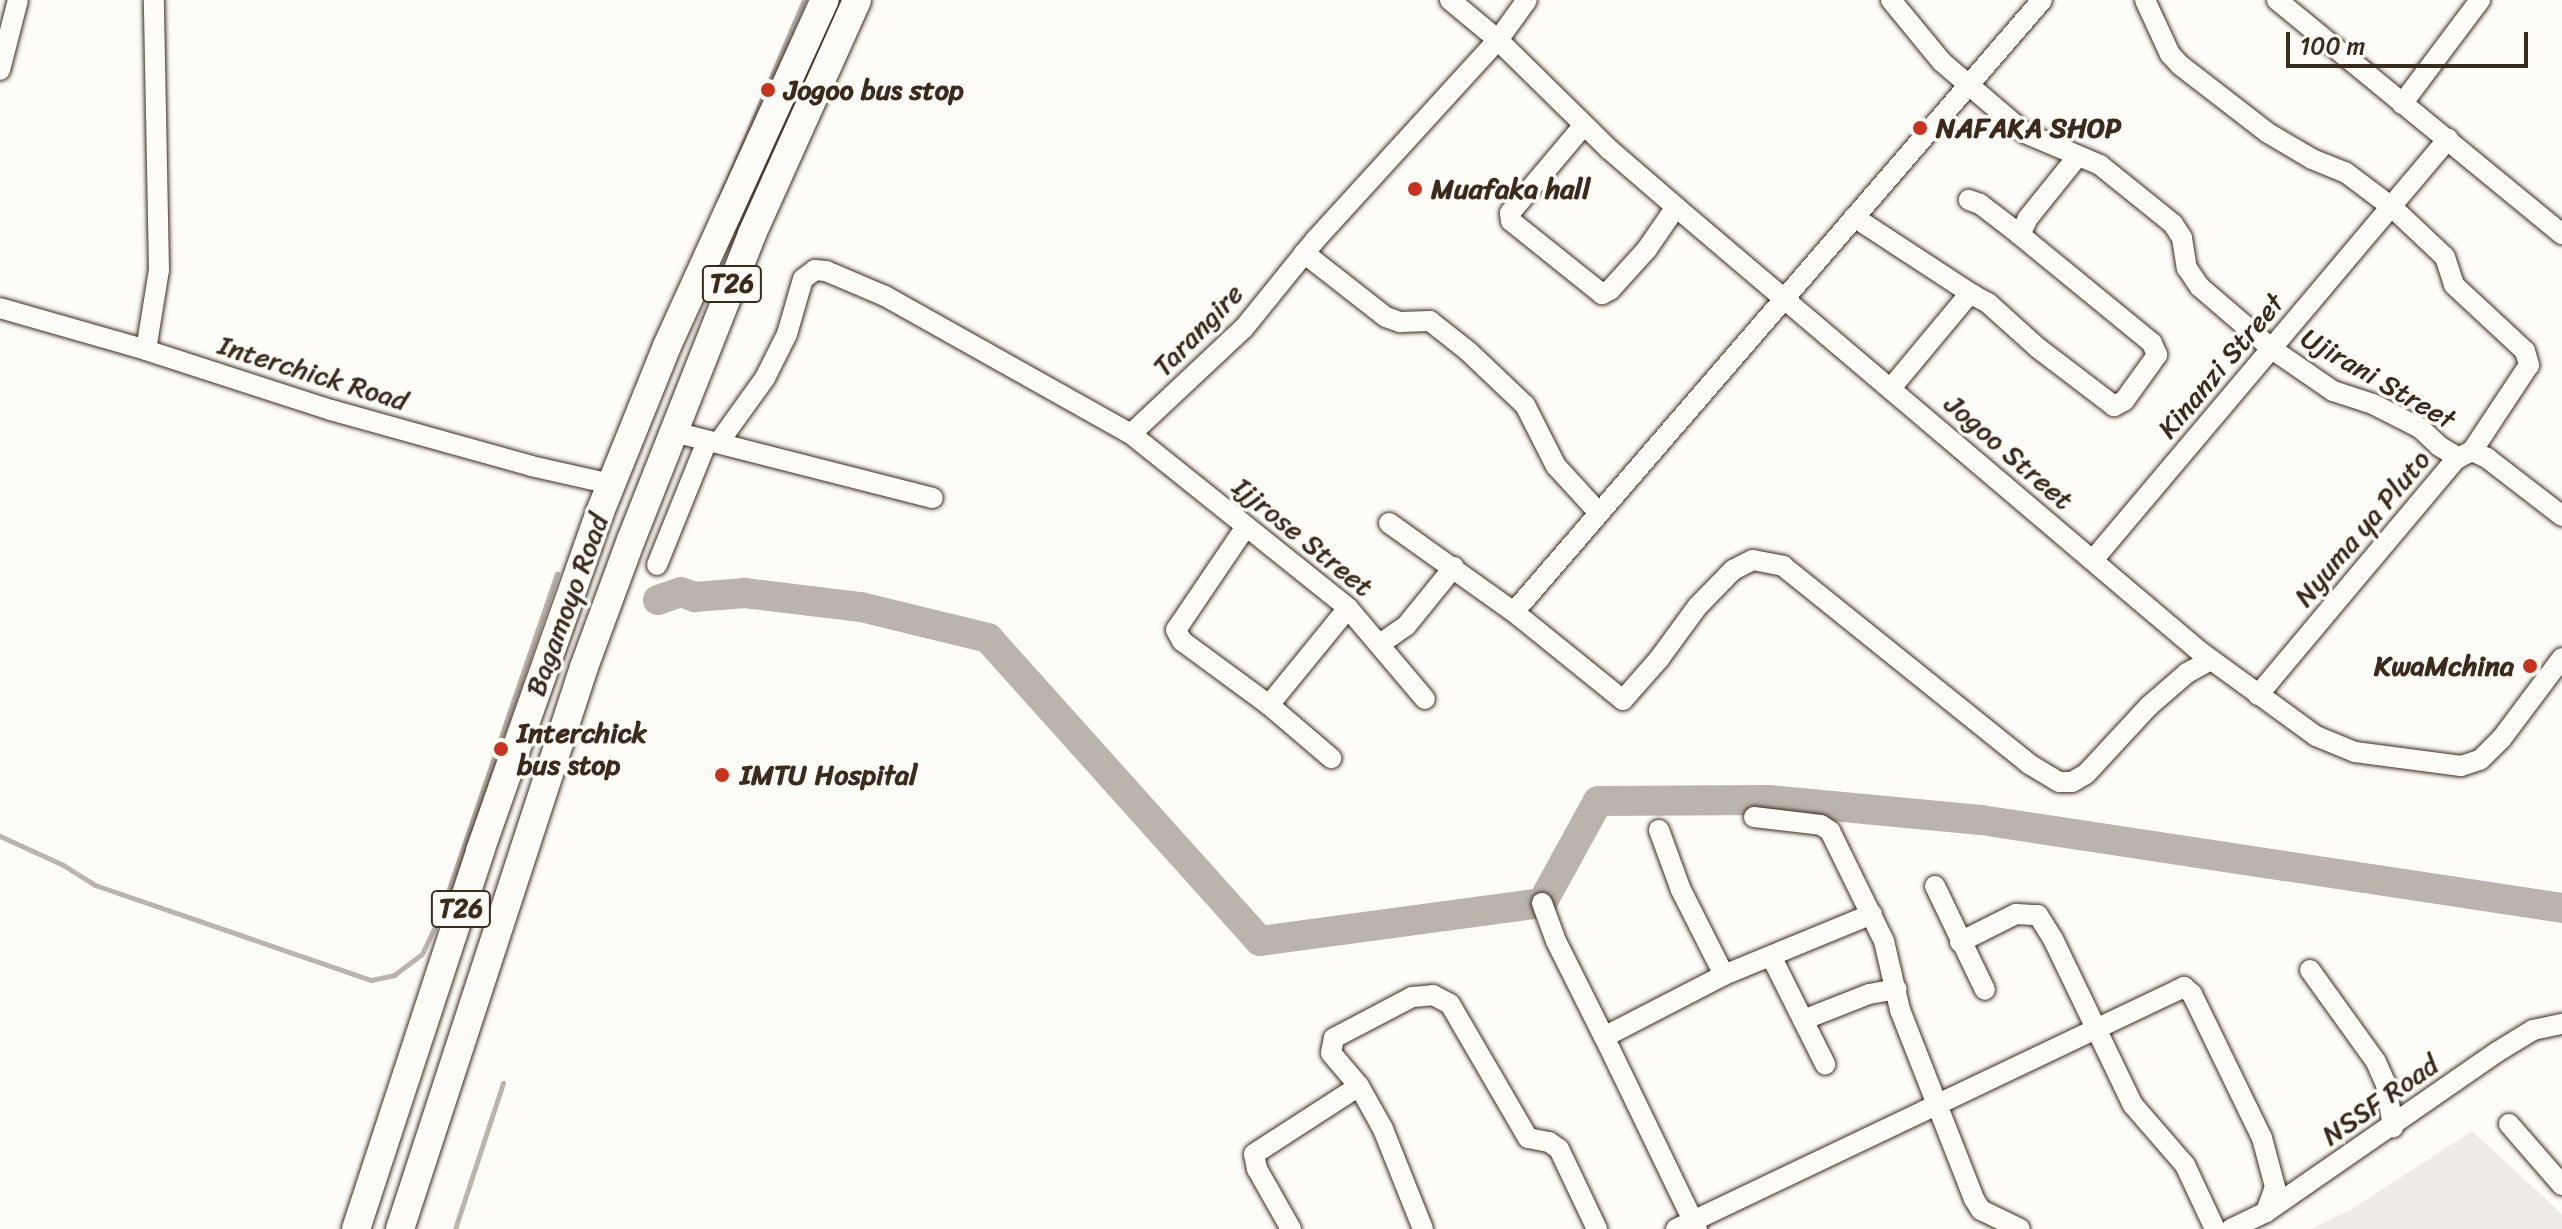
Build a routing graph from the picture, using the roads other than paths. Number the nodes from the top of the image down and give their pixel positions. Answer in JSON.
{"nodes":[{"id":1,"x":18,"y":0,"type":"edge"},
{"id":2,"x":154,"y":0,"type":"edge"},
{"id":3,"x":825,"y":0,"type":"edge"},
{"id":4,"x":857,"y":0,"type":"edge"},
{"id":5,"x":1450,"y":0,"type":"edge"},
{"id":6,"x":1527,"y":0,"type":"edge"},
{"id":7,"x":1891,"y":0,"type":"edge"},
{"id":8,"x":2042,"y":0,"type":"edge"},
{"id":9,"x":2145,"y":0,"type":"edge"},
{"id":10,"x":2277,"y":0,"type":"edge"},
{"id":11,"x":2480,"y":0,"type":"edge"},
{"id":12,"x":1498,"y":40,"type":"junction"},
{"id":13,"x":0,"y":70,"type":"edge"},
{"id":14,"x":1967,"y":86,"type":"junction"},
{"id":15,"x":2402,"y":104,"type":"junction"},
{"id":16,"x":1584,"y":125,"type":"junction"},
{"id":17,"x":2448,"y":139,"type":"junction"},
{"id":18,"x":2077,"y":157,"type":"junction"},
{"id":19,"x":1969,"y":200,"type":"dead end"},
{"id":20,"x":1676,"y":207,"type":"junction"},
{"id":21,"x":2393,"y":208,"type":"junction"},
{"id":22,"x":1854,"y":217,"type":"junction"},
{"id":23,"x":2562,"y":234,"type":"edge"},
{"id":24,"x":2020,"y":235,"type":"junction"},
{"id":25,"x":1304,"y":253,"type":"junction"},
{"id":26,"x":1973,"y":295,"type":"junction"},
{"id":27,"x":1784,"y":296,"type":"junction"},
{"id":28,"x":0,"y":308,"type":"edge"},
{"id":29,"x":2272,"y":349,"type":"junction"},
{"id":30,"x":146,"y":350,"type":"junction"},
{"id":31,"x":1891,"y":388,"type":"junction"},
{"id":32,"x":674,"y":432,"type":"junction"},
{"id":33,"x":1131,"y":434,"type":"junction"},
{"id":34,"x":713,"y":441,"type":"junction"},
{"id":35,"x":2466,"y":454,"type":"junction"},
{"id":36,"x":611,"y":484,"type":"junction"},
{"id":37,"x":933,"y":498,"type":"dead end"},
{"id":38,"x":1599,"y":513,"type":"junction"},
{"id":39,"x":2562,"y":516,"type":"edge"},
{"id":40,"x":1389,"y":523,"type":"dead end"},
{"id":41,"x":1245,"y":528,"type":"junction"},
{"id":42,"x":2093,"y":560,"type":"junction"},
{"id":43,"x":657,"y":565,"type":"dead end"},
{"id":44,"x":1454,"y":567,"type":"junction"},
{"id":45,"x":1348,"y":608,"type":"junction"},
{"id":46,"x":1514,"y":612,"type":"junction"},
{"id":47,"x":1380,"y":644,"type":"junction"},
{"id":48,"x":2562,"y":658,"type":"edge"},
{"id":49,"x":2210,"y":660,"type":"junction"},
{"id":50,"x":2258,"y":695,"type":"junction"},
{"id":51,"x":1425,"y":699,"type":"dead end"},
{"id":52,"x":1269,"y":705,"type":"junction"},
{"id":53,"x":1331,"y":758,"type":"dead end"},
{"id":54,"x":1754,"y":817,"type":"dead end"},
{"id":55,"x":1659,"y":830,"type":"dead end"},
{"id":56,"x":1935,"y":886,"type":"dead end"},
{"id":57,"x":1542,"y":903,"type":"dead end"},
{"id":58,"x":1872,"y":914,"type":"junction"},
{"id":59,"x":1960,"y":942,"type":"junction"},
{"id":60,"x":1772,"y":958,"type":"junction"},
{"id":61,"x":2310,"y":970,"type":"dead end"},
{"id":62,"x":1724,"y":975,"type":"junction"},
{"id":63,"x":1897,"y":989,"type":"junction"},
{"id":64,"x":1985,"y":990,"type":"dead end"},
{"id":65,"x":1803,"y":1020,"type":"junction"},
{"id":66,"x":2562,"y":1024,"type":"edge"},
{"id":67,"x":2096,"y":1029,"type":"junction"},
{"id":68,"x":1604,"y":1037,"type":"junction"},
{"id":69,"x":1825,"y":1064,"type":"dead end"},
{"id":70,"x":1359,"y":1086,"type":"junction"},
{"id":71,"x":1935,"y":1105,"type":"junction"},
{"id":72,"x":2509,"y":1124,"type":"dead end"},
{"id":73,"x":2393,"y":1127,"type":"junction"},
{"id":74,"x":2562,"y":1185,"type":"edge"},
{"id":75,"x":2266,"y":1212,"type":"junction"},
{"id":76,"x":1689,"y":1226,"type":"edge"},
{"id":77,"x":356,"y":1229,"type":"edge"},
{"id":78,"x":400,"y":1229,"type":"edge"},
{"id":79,"x":1291,"y":1229,"type":"edge"},
{"id":80,"x":1423,"y":1229,"type":"edge"},
{"id":81,"x":1597,"y":1229,"type":"edge"},
{"id":82,"x":2020,"y":1229,"type":"edge"},
{"id":83,"x":2215,"y":1229,"type":"edge"},
{"id":84,"x":2231,"y":1229,"type":"edge"}],
"edges":[{"from":1,"to":13,"type":"street"},
{"from":2,"to":30,"type":"street"},
{"from":3,"to":36,"type":"highway","name":"Bagamoyo Road","number":"T26"},
{"from":4,"to":32,"type":"highway","name":"Bagamoyo Road","number":"T26"},
{"from":5,"to":12,"type":"street","name":"Jogoo Street"},
{"from":6,"to":12,"type":"street","name":"Tarangire"},
{"from":7,"to":14,"type":"street","name":"Ujirani Street"},
{"from":8,"to":14,"type":"street"},
{"from":9,"to":21,"type":"street"},
{"from":10,"to":15,"type":"street"},
{"from":11,"to":15,"type":"street"},
{"from":12,"to":16,"type":"street","name":"Jogoo Street"},
{"from":12,"to":25,"type":"street","name":"Tarangire"},
{"from":14,"to":18,"type":"street","name":"Ujirani Street"},
{"from":14,"to":22,"type":"street"},
{"from":15,"to":17,"type":"street"},
{"from":16,"to":20,"type":"street","name":"Jogoo Street"},
{"from":16,"to":20,"type":"street"},
{"from":17,"to":21,"type":"street","name":"Kinanzi Street"},
{"from":17,"to":23,"type":"street"},
{"from":18,"to":24,"type":"street"},
{"from":18,"to":29,"type":"street","name":"Ujirani Street"},
{"from":19,"to":24,"type":"street"},
{"from":20,"to":27,"type":"street","name":"Jogoo Street"},
{"from":21,"to":29,"type":"street","name":"Kinanzi Street"},
{"from":21,"to":35,"type":"street"},
{"from":22,"to":26,"type":"street"},
{"from":22,"to":27,"type":"street"},
{"from":24,"to":26,"type":"street"},
{"from":25,"to":33,"type":"street","name":"Tarangire"},
{"from":25,"to":38,"type":"street"},
{"from":26,"to":31,"type":"street"},
{"from":27,"to":31,"type":"street","name":"Jogoo Street"},
{"from":27,"to":38,"type":"street"},
{"from":28,"to":30,"type":"street","name":"Interchick Road"},
{"from":29,"to":35,"type":"street","name":"Ujirani Street"},
{"from":29,"to":42,"type":"street","name":"Kinanzi Street"},
{"from":30,"to":36,"type":"street","name":"Interchick Road"},
{"from":31,"to":42,"type":"street","name":"Jogoo Street"},
{"from":32,"to":34,"type":"street"},
{"from":32,"to":78,"type":"highway","name":"Bagamoyo Road","number":"T26"},
{"from":33,"to":34,"type":"street"},
{"from":33,"to":41,"type":"street","name":"Ijjrose Street"},
{"from":34,"to":37,"type":"street"},
{"from":34,"to":43,"type":"street"},
{"from":35,"to":39,"type":"street","name":"Nyuma ya Pluto"},
{"from":35,"to":50,"type":"street","name":"Nyuma ya Pluto"},
{"from":36,"to":77,"type":"highway","name":"Bagamoyo Road","number":"T26"},
{"from":38,"to":46,"type":"street"},
{"from":40,"to":44,"type":"street"},
{"from":41,"to":45,"type":"street","name":"Ijjrose Street"},
{"from":41,"to":52,"type":"street"},
{"from":42,"to":49,"type":"street","name":"Jogoo Street"},
{"from":44,"to":46,"type":"street"},
{"from":44,"to":47,"type":"street"},
{"from":45,"to":47,"type":"street","name":"Ijjrose Street"},
{"from":45,"to":52,"type":"street"},
{"from":46,"to":49,"type":"street"},
{"from":47,"to":51,"type":"street","name":"Ijjrose Street"},
{"from":48,"to":50,"type":"street","name":"Jogoo Street"},
{"from":49,"to":50,"type":"street","name":"Jogoo Street"},
{"from":52,"to":53,"type":"street"},
{"from":54,"to":58,"type":"street"},
{"from":55,"to":62,"type":"street"},
{"from":56,"to":59,"type":"street"},
{"from":57,"to":68,"type":"street"},
{"from":58,"to":60,"type":"street"},
{"from":58,"to":63,"type":"street"},
{"from":59,"to":64,"type":"street"},
{"from":59,"to":67,"type":"street"},
{"from":60,"to":62,"type":"street"},
{"from":60,"to":65,"type":"street"},
{"from":61,"to":73,"type":"street"},
{"from":62,"to":68,"type":"street"},
{"from":63,"to":65,"type":"street"},
{"from":63,"to":71,"type":"street"},
{"from":65,"to":69,"type":"street"},
{"from":66,"to":73,"type":"street","name":"NSSF Road"},
{"from":67,"to":71,"type":"street"},
{"from":67,"to":75,"type":"street"},
{"from":67,"to":83,"type":"street"},
{"from":68,"to":76,"type":"street"},
{"from":70,"to":79,"type":"street"},
{"from":70,"to":80,"type":"street"},
{"from":70,"to":81,"type":"street"},
{"from":71,"to":76,"type":"street"},
{"from":71,"to":82,"type":"street"},
{"from":72,"to":74,"type":"street"},
{"from":73,"to":75,"type":"street","name":"NSSF Road"},
{"from":75,"to":84,"type":"street","name":"NSSF Road"}]}
